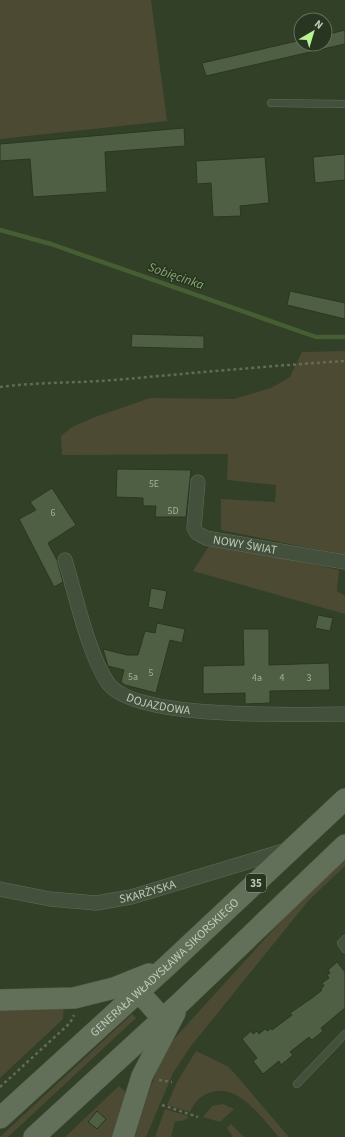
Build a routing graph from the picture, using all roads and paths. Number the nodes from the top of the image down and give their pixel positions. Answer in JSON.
{"nodes":[{"id":1,"x":271,"y":103,"type":"dead end"},
{"id":2,"x":345,"y":104,"type":"edge"},
{"id":3,"x":345,"y":362,"type":"edge"},
{"id":4,"x":0,"y":386,"type":"edge"},
{"id":5,"x":198,"y":482,"type":"dead end"},
{"id":6,"x":65,"y":560,"type":"dead end"},
{"id":7,"x":345,"y":562,"type":"edge"},
{"id":8,"x":345,"y":714,"type":"edge"},
{"id":9,"x":345,"y":799,"type":"edge"},
{"id":10,"x":345,"y":845,"type":"edge"},
{"id":11,"x":292,"y":849,"type":"junction"},
{"id":12,"x":0,"y":890,"type":"edge"},
{"id":13,"x":345,"y":939,"type":"edge"},
{"id":14,"x":345,"y":949,"type":"edge"},
{"id":15,"x":167,"y":966,"type":"junction"},
{"id":16,"x":138,"y":991,"type":"junction"},
{"id":17,"x":0,"y":1000,"type":"edge"},
{"id":18,"x":182,"y":1001,"type":"junction"},
{"id":19,"x":74,"y":1009,"type":"dead end"},
{"id":20,"x":162,"y":1018,"type":"junction"},
{"id":21,"x":345,"y":1034,"type":"edge"},
{"id":22,"x":142,"y":1076,"type":"junction"},
{"id":23,"x":172,"y":1082,"type":"dead end"},
{"id":24,"x":297,"y":1084,"type":"dead end"},
{"id":25,"x":0,"y":1087,"type":"edge"},
{"id":26,"x":162,"y":1106,"type":"dead end"},
{"id":27,"x":198,"y":1117,"type":"dead end"},
{"id":28,"x":0,"y":1118,"type":"edge"},
{"id":29,"x":34,"y":1137,"type":"edge"},
{"id":30,"x":123,"y":1137,"type":"edge"}],
"edges":[{"from":1,"to":2,"type":"lane"},
{"from":3,"to":4,"type":"path"},
{"from":5,"to":7,"type":"street","name":"NOWY ŚWIAT"},
{"from":6,"to":8,"type":"street","name":"DOJAZDOWA"},
{"from":9,"to":11,"type":"main road","name":"GENERAŁA WŁADYSŁAWA SIKORSKIEGO","number":"35"},
{"from":10,"to":18,"type":"main road"},
{"from":11,"to":12,"type":"street","name":"SKARŻYSKA"},
{"from":11,"to":15,"type":"main road","name":"GENERAŁA WŁADYSŁAWA SIKORSKIEGO","number":"35"},
{"from":13,"to":14,"type":"lane"},
{"from":15,"to":16,"type":"main road","name":"GENERAŁA WŁADYSŁAWA SIKORSKIEGO","number":"35"},
{"from":15,"to":17,"type":"main road"},
{"from":16,"to":20,"type":"main road"},
{"from":16,"to":28,"type":"main road","name":"GENERAŁA WŁADYSŁAWA SIKORSKIEGO","number":"35"},
{"from":18,"to":20,"type":"main road"},
{"from":18,"to":22,"type":"main road"},
{"from":19,"to":25,"type":"path"},
{"from":20,"to":29,"type":"main road"},
{"from":21,"to":24,"type":"lane"},
{"from":22,"to":23,"type":"path"},
{"from":22,"to":30,"type":"main road"},
{"from":26,"to":27,"type":"path"}]}
